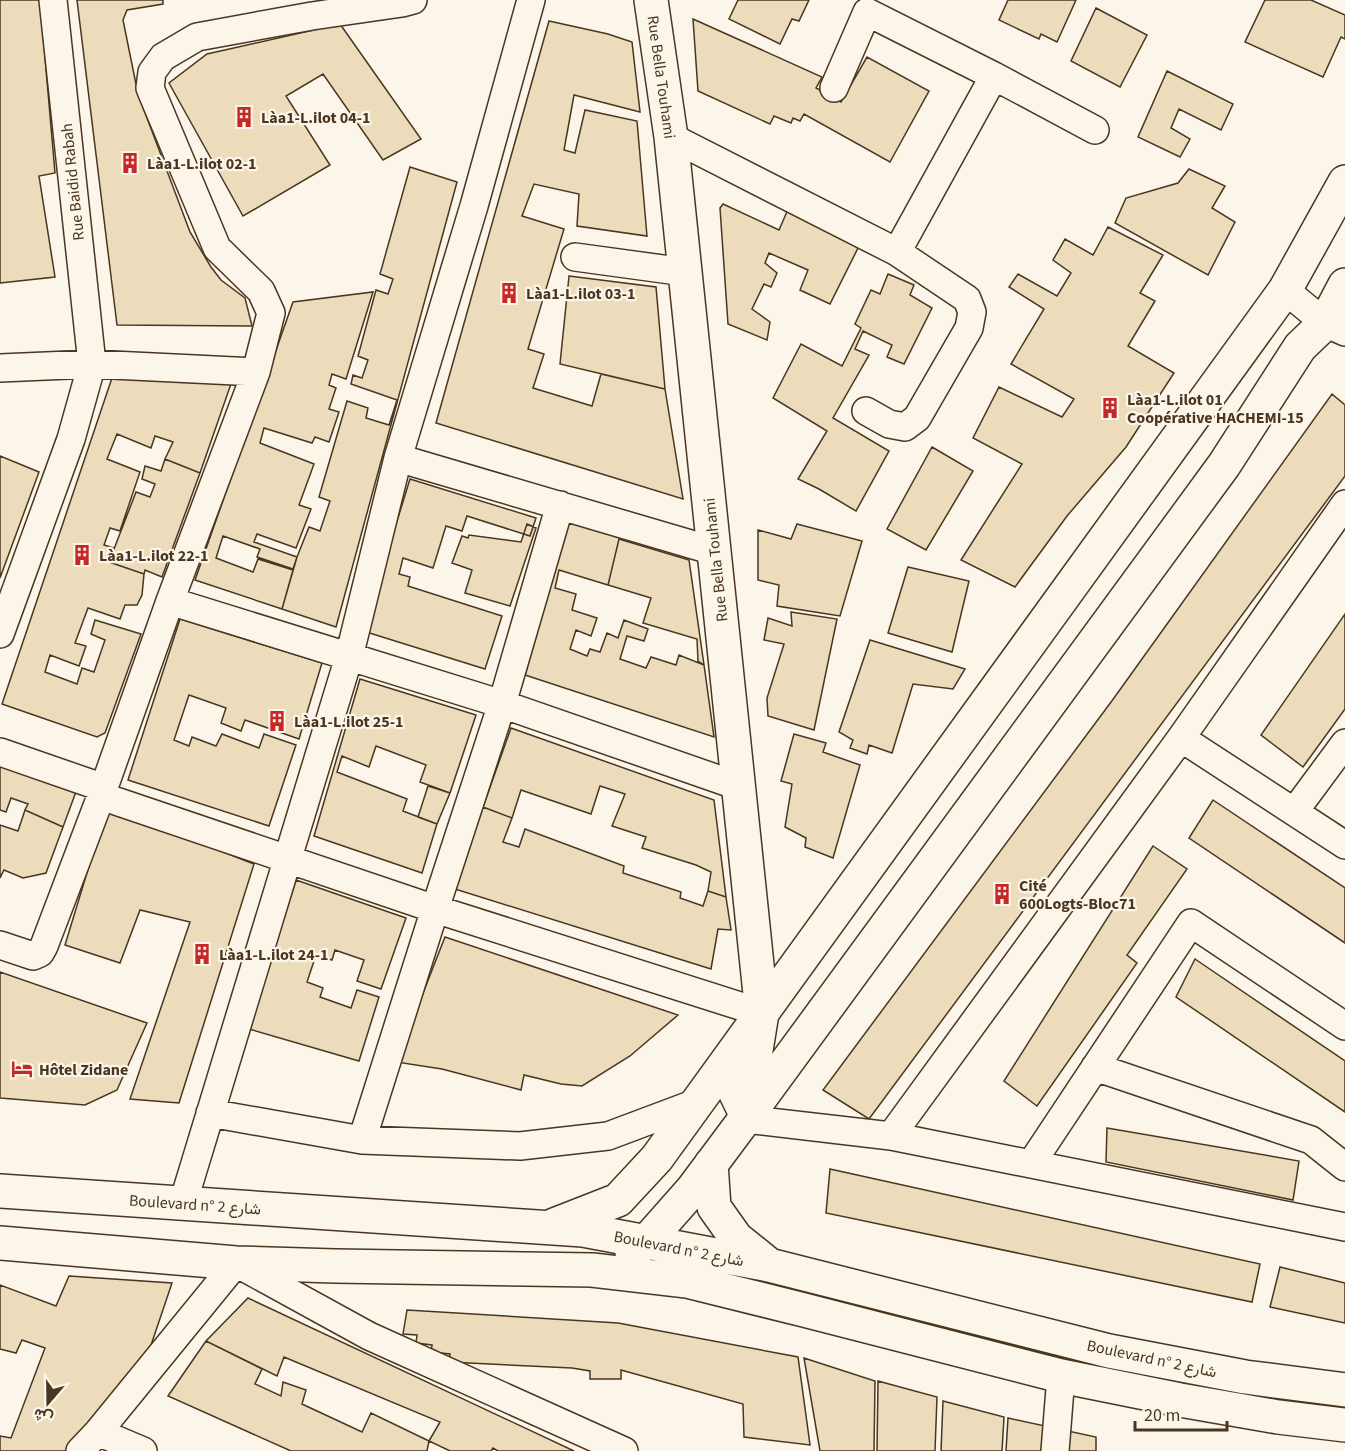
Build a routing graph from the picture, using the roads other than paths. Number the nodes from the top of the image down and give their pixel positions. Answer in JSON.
{"nodes":[{"id":1,"x":53,"y":0,"type":"edge"},
{"id":2,"x":413,"y":0,"type":"edge"},
{"id":3,"x":531,"y":0,"type":"edge"},
{"id":4,"x":651,"y":0,"type":"edge"},
{"id":5,"x":994,"y":76,"type":"junction"},
{"id":6,"x":834,"y":88,"type":"dead end"},
{"id":7,"x":1095,"y":130,"type":"dead end"},
{"id":8,"x":671,"y":136,"type":"junction"},
{"id":9,"x":1345,"y":182,"type":"edge"},
{"id":10,"x":897,"y":252,"type":"junction"},
{"id":11,"x":575,"y":257,"type":"dead end"},
{"id":12,"x":685,"y":272,"type":"junction"},
{"id":13,"x":1345,"y":285,"type":"edge"},
{"id":14,"x":1285,"y":290,"type":"junction"},
{"id":15,"x":1335,"y":328,"type":"edge"},
{"id":16,"x":92,"y":364,"type":"junction"},
{"id":17,"x":0,"y":368,"type":"edge"},
{"id":18,"x":256,"y":372,"type":"junction"},
{"id":19,"x":866,"y":411,"type":"dead end"},
{"id":20,"x":398,"y":458,"type":"junction"},
{"id":21,"x":1345,"y":504,"type":"edge"},
{"id":22,"x":560,"y":505,"type":"junction"},
{"id":23,"x":714,"y":551,"type":"junction"},
{"id":24,"x":170,"y":601,"type":"junction"},
{"id":25,"x":0,"y":634,"type":"edge"},
{"id":26,"x":350,"y":657,"type":"junction"},
{"id":27,"x":502,"y":704,"type":"junction"},
{"id":28,"x":1180,"y":738,"type":"junction"},
{"id":29,"x":1345,"y":743,"type":"edge"},
{"id":30,"x":0,"y":752,"type":"edge"},
{"id":31,"x":738,"y":786,"type":"junction"},
{"id":32,"x":102,"y":792,"type":"junction"},
{"id":33,"x":1294,"y":812,"type":"junction"},
{"id":34,"x":1345,"y":845,"type":"edge"},
{"id":35,"x":288,"y":860,"type":"junction"},
{"id":36,"x":435,"y":909,"type":"junction"},
{"id":37,"x":0,"y":945,"type":"edge"},
{"id":38,"x":762,"y":1013,"type":"junction"},
{"id":39,"x":1345,"y":1026,"type":"edge"},
{"id":40,"x":1095,"y":1067,"type":"junction"},
{"id":41,"x":721,"y":1070,"type":"junction"},
{"id":42,"x":696,"y":1103,"type":"junction"},
{"id":43,"x":210,"y":1113,"type":"junction"},
{"id":44,"x":745,"y":1119,"type":"junction"},
{"id":45,"x":891,"y":1136,"type":"junction"},
{"id":46,"x":362,"y":1140,"type":"junction"},
{"id":47,"x":711,"y":1164,"type":"junction"},
{"id":48,"x":1031,"y":1164,"type":"junction"},
{"id":49,"x":1345,"y":1167,"type":"edge"},
{"id":50,"x":638,"y":1179,"type":"junction"},
{"id":51,"x":0,"y":1191,"type":"edge"},
{"id":52,"x":183,"y":1203,"type":"junction"},
{"id":53,"x":547,"y":1227,"type":"junction"},
{"id":54,"x":1345,"y":1227,"type":"edge"},
{"id":55,"x":647,"y":1242,"type":"junction"},
{"id":56,"x":0,"y":1243,"type":"edge"},
{"id":57,"x":236,"y":1263,"type":"junction"},
{"id":58,"x":769,"y":1265,"type":"junction"},
{"id":59,"x":592,"y":1270,"type":"junction"},
{"id":60,"x":687,"y":1281,"type":"junction"},
{"id":61,"x":1060,"y":1376,"type":"junction"},
{"id":62,"x":1345,"y":1390,"type":"edge"},
{"id":63,"x":1345,"y":1425,"type":"edge"},
{"id":64,"x":89,"y":1441,"type":"edge"},
{"id":65,"x":143,"y":1451,"type":"edge"},
{"id":66,"x":624,"y":1451,"type":"edge"},
{"id":67,"x":1055,"y":1451,"type":"edge"}],
"edges":[{"from":1,"to":16,"type":"street","name":"Rue Baidid Rabah"},
{"from":2,"to":18,"type":"street"},
{"from":3,"to":20,"type":"street"},
{"from":4,"to":8,"type":"main road","name":"Rue Bella Touhami"},
{"from":5,"to":6,"type":"street"},
{"from":5,"to":7,"type":"street"},
{"from":5,"to":10,"type":"street"},
{"from":8,"to":10,"type":"street"},
{"from":8,"to":12,"type":"main road","name":"Rue Bella Touhami"},
{"from":9,"to":14,"type":"main road"},
{"from":10,"to":19,"type":"street"},
{"from":11,"to":12,"type":"street"},
{"from":12,"to":23,"type":"main road","name":"Rue Bella Touhami"},
{"from":13,"to":15,"type":"main road"},
{"from":14,"to":15,"type":"street"},
{"from":14,"to":38,"type":"main road"},
{"from":15,"to":44,"type":"main road"},
{"from":16,"to":17,"type":"street"},
{"from":16,"to":18,"type":"street"},
{"from":16,"to":25,"type":"street"},
{"from":18,"to":24,"type":"street"},
{"from":20,"to":22,"type":"street"},
{"from":20,"to":26,"type":"street"},
{"from":21,"to":28,"type":"street"},
{"from":22,"to":23,"type":"street"},
{"from":22,"to":27,"type":"street"},
{"from":23,"to":31,"type":"main road","name":"Rue Bella Touhami"},
{"from":24,"to":26,"type":"street"},
{"from":24,"to":32,"type":"street"},
{"from":26,"to":27,"type":"street"},
{"from":26,"to":35,"type":"street"},
{"from":27,"to":31,"type":"street"},
{"from":27,"to":36,"type":"street"},
{"from":28,"to":33,"type":"street"},
{"from":28,"to":45,"type":"street"},
{"from":29,"to":33,"type":"street"},
{"from":30,"to":32,"type":"street"},
{"from":31,"to":38,"type":"main road","name":"Rue Bella Touhami"},
{"from":32,"to":35,"type":"street"},
{"from":32,"to":37,"type":"street"},
{"from":33,"to":34,"type":"street"},
{"from":35,"to":36,"type":"street"},
{"from":35,"to":43,"type":"street"},
{"from":36,"to":38,"type":"street"},
{"from":36,"to":46,"type":"street"},
{"from":38,"to":41,"type":"main road"},
{"from":38,"to":44,"type":"main road","name":"Rue Bella Touhami"},
{"from":39,"to":40,"type":"street"},
{"from":40,"to":48,"type":"street"},
{"from":40,"to":49,"type":"street"},
{"from":41,"to":42,"type":"main road"},
{"from":41,"to":44,"type":"street"},
{"from":42,"to":46,"type":"street"},
{"from":42,"to":50,"type":"main road"},
{"from":43,"to":46,"type":"street"},
{"from":43,"to":52,"type":"street"},
{"from":44,"to":45,"type":"street"},
{"from":44,"to":47,"type":"main road"},
{"from":45,"to":48,"type":"street"},
{"from":47,"to":55,"type":"main road"},
{"from":47,"to":58,"type":"main road"},
{"from":48,"to":54,"type":"street"},
{"from":50,"to":53,"type":"main road"},
{"from":50,"to":55,"type":"main road"},
{"from":51,"to":52,"type":"main road","name":"Boulevard n° شارع 2"},
{"from":52,"to":53,"type":"main road","name":"Boulevard n° شارع 2"},
{"from":53,"to":55,"type":"main road","name":"Boulevard n° شارع 2"},
{"from":55,"to":58,"type":"main road","name":"Boulevard n° شارع 2"},
{"from":55,"to":59,"type":"main road"},
{"from":55,"to":60,"type":"main road"},
{"from":56,"to":57,"type":"main road","name":"Boulevard n° شارع 2"},
{"from":57,"to":59,"type":"main road","name":"Boulevard n° شارع 2"},
{"from":57,"to":64,"type":"street"},
{"from":57,"to":66,"type":"street"},
{"from":58,"to":62,"type":"main road","name":"Boulevard n° شارع 2"},
{"from":59,"to":60,"type":"main road","name":"Boulevard n° شارع 2"},
{"from":60,"to":61,"type":"main road","name":"Boulevard n° شارع 2"},
{"from":61,"to":63,"type":"main road","name":"Boulevard n° شارع 2"},
{"from":61,"to":67,"type":"street"},
{"from":64,"to":65,"type":"street"}]}
